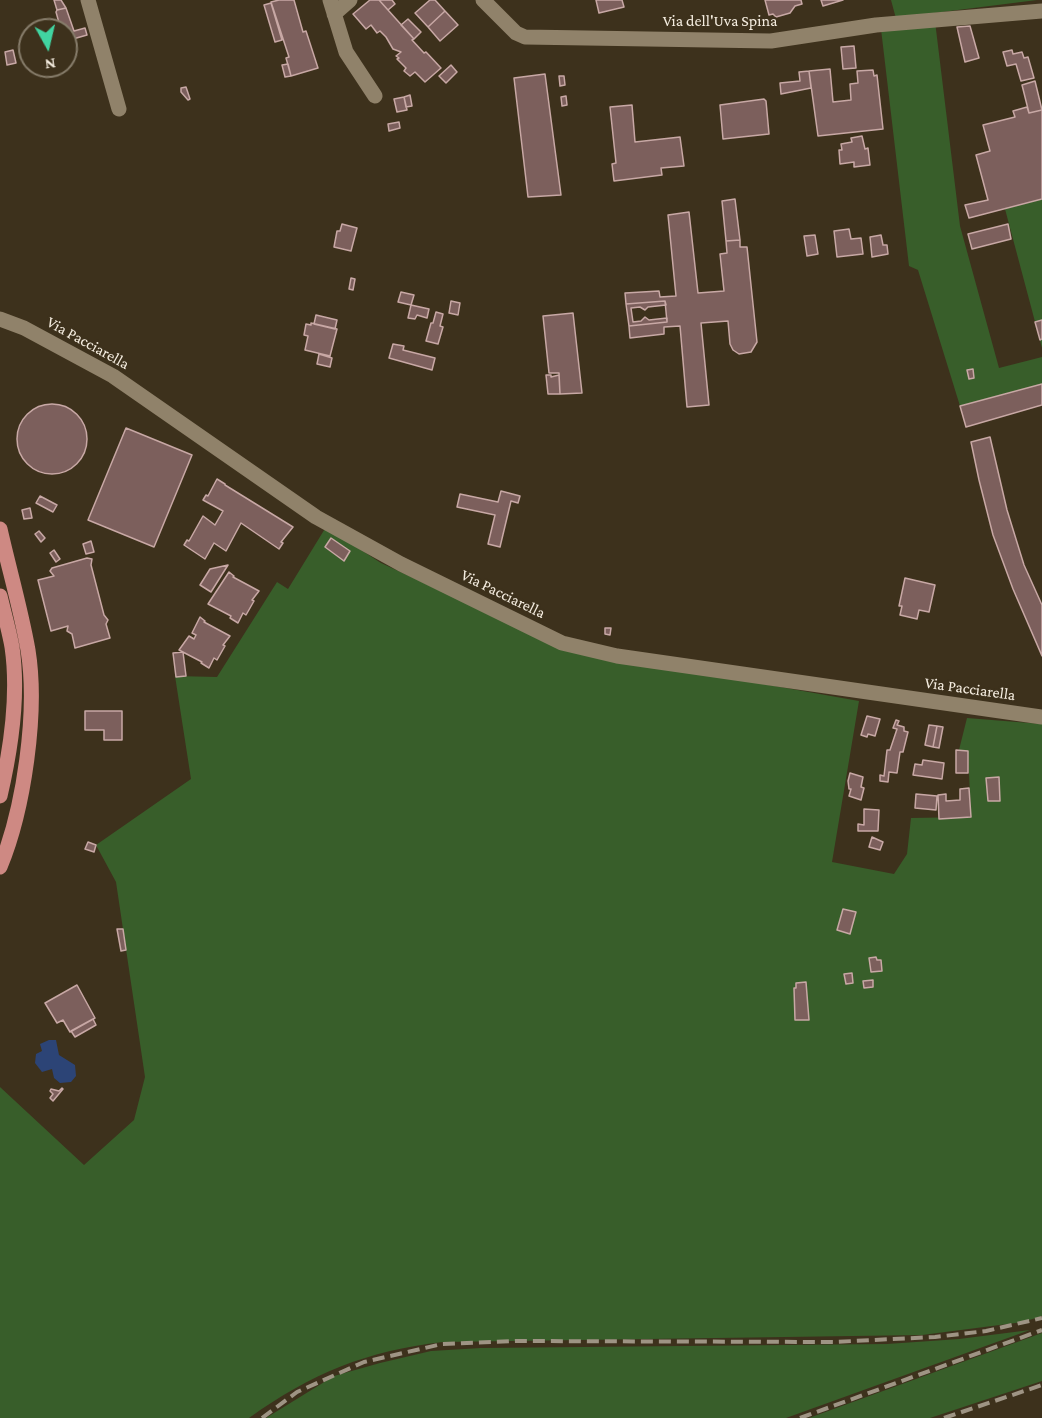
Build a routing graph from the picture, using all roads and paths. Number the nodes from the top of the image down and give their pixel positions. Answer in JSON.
{"nodes":[{"id":1,"x":88,"y":0,"type":"edge"},
{"id":2,"x":350,"y":0,"type":"edge"},
{"id":3,"x":483,"y":0,"type":"edge"},
{"id":4,"x":332,"y":7,"type":"edge"},
{"id":5,"x":1042,"y":11,"type":"edge"},
{"id":6,"x":375,"y":96,"type":"dead end"},
{"id":7,"x":119,"y":109,"type":"dead end"},
{"id":8,"x":4,"y":323,"type":"edge"},
{"id":9,"x":0,"y":529,"type":"edge"},
{"id":10,"x":0,"y":596,"type":"edge"},
{"id":11,"x":1042,"y":717,"type":"edge"},
{"id":12,"x":0,"y":796,"type":"edge"},
{"id":13,"x":0,"y":867,"type":"edge"}],
"edges":[{"from":1,"to":7,"type":"street"},
{"from":2,"to":4,"type":"street"},
{"from":3,"to":5,"type":"street","name":"Via dell'Uva Spina"},
{"from":4,"to":6,"type":"street"},
{"from":8,"to":11,"type":"street","name":"Via Pacciarella"},
{"from":9,"to":13,"type":"main road"},
{"from":10,"to":12,"type":"main road"}]}
